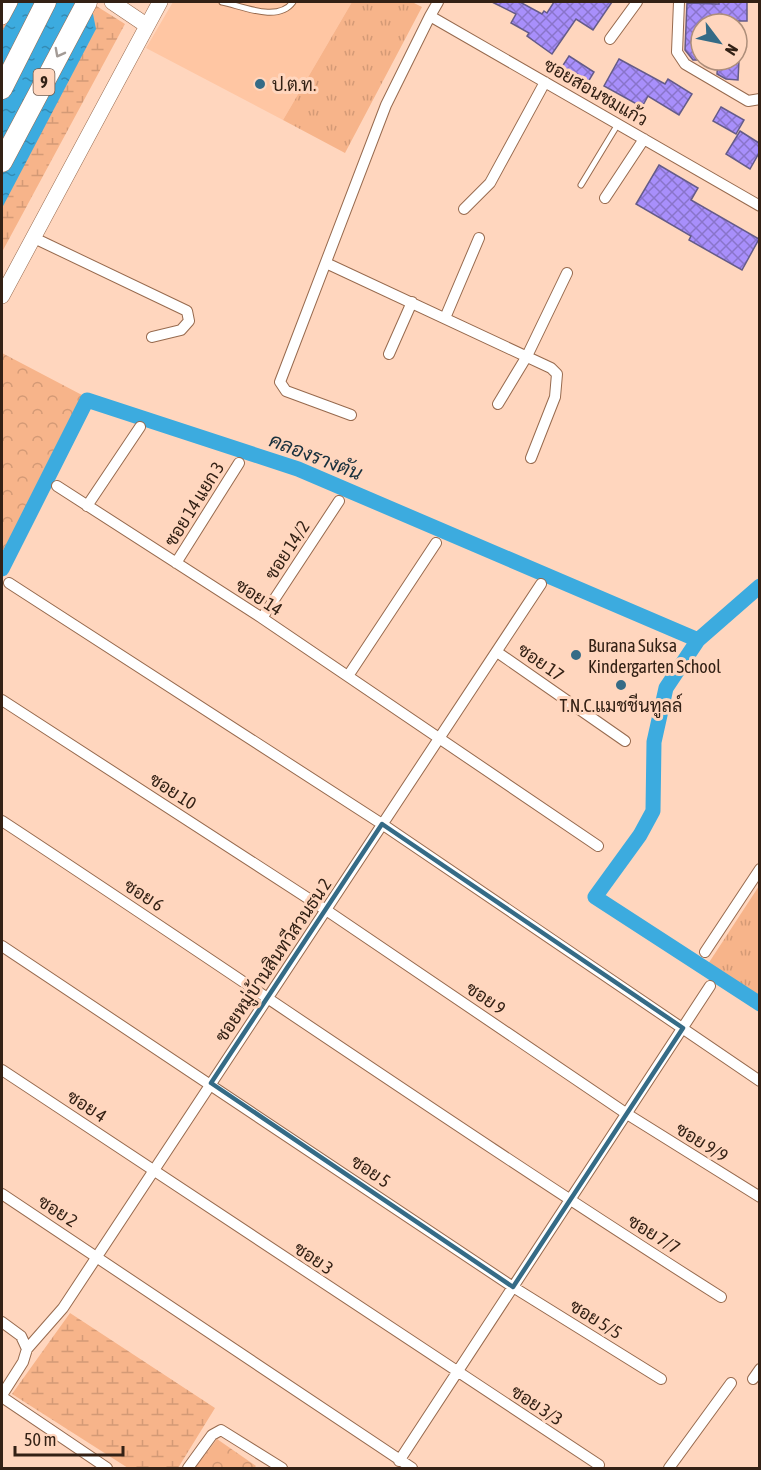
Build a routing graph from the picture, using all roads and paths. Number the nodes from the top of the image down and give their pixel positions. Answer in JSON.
{"nodes":[{"id":1,"x":10,"y":2,"type":"edge"},
{"id":2,"x":46,"y":2,"type":"edge"},
{"id":3,"x":87,"y":2,"type":"edge"},
{"id":4,"x":112,"y":2,"type":"edge"},
{"id":5,"x":160,"y":2,"type":"edge"},
{"id":6,"x":222,"y":2,"type":"edge"},
{"id":7,"x":293,"y":2,"type":"edge"},
{"id":8,"x":438,"y":2,"type":"edge"},
{"id":9,"x":637,"y":2,"type":"edge"},
{"id":10,"x":679,"y":2,"type":"edge"},
{"id":11,"x":430,"y":16,"type":"junction"},
{"id":12,"x":2,"y":17,"type":"edge"},
{"id":13,"x":146,"y":25,"type":"junction"},
{"id":14,"x":609,"y":39,"type":"dead end"},
{"id":15,"x":545,"y":82,"type":"junction"},
{"id":16,"x":2,"y":89,"type":"edge"},
{"id":17,"x":759,"y":99,"type":"edge"},
{"id":18,"x":618,"y":124,"type":"junction"},
{"id":19,"x":644,"y":139,"type":"junction"},
{"id":20,"x":2,"y":162,"type":"edge"},
{"id":21,"x":581,"y":185,"type":"dead end"},
{"id":22,"x":605,"y":198,"type":"dead end"},
{"id":23,"x":759,"y":206,"type":"edge"},
{"id":24,"x":464,"y":209,"type":"dead end"},
{"id":25,"x":32,"y":237,"type":"junction"},
{"id":26,"x":479,"y":238,"type":"dead end"},
{"id":27,"x":326,"y":263,"type":"junction"},
{"id":28,"x":567,"y":273,"type":"dead end"},
{"id":29,"x":2,"y":296,"type":"edge"},
{"id":30,"x":412,"y":302,"type":"junction"},
{"id":31,"x":445,"y":318,"type":"junction"},
{"id":32,"x":152,"y":338,"type":"dead end"},
{"id":33,"x":389,"y":354,"type":"dead end"},
{"id":34,"x":526,"y":356,"type":"junction"},
{"id":35,"x":498,"y":404,"type":"dead end"},
{"id":36,"x":351,"y":415,"type":"dead end"},
{"id":37,"x":140,"y":427,"type":"dead end"},
{"id":38,"x":531,"y":458,"type":"dead end"},
{"id":39,"x":239,"y":463,"type":"dead end"},
{"id":40,"x":57,"y":486,"type":"dead end"},
{"id":41,"x":339,"y":501,"type":"dead end"},
{"id":42,"x":87,"y":506,"type":"junction"},
{"id":43,"x":436,"y":543,"type":"dead end"},
{"id":44,"x":176,"y":563,"type":"junction"},
{"id":45,"x":9,"y":583,"type":"dead end"},
{"id":46,"x":541,"y":584,"type":"dead end"},
{"id":47,"x":262,"y":618,"type":"junction"},
{"id":48,"x":496,"y":652,"type":"junction"},
{"id":49,"x":348,"y":676,"type":"junction"},
{"id":50,"x":2,"y":700,"type":"edge"},
{"id":51,"x":440,"y":737,"type":"junction"},
{"id":52,"x":625,"y":741,"type":"dead end"},
{"id":53,"x":2,"y":821,"type":"edge"},
{"id":54,"x":382,"y":825,"type":"junction"},
{"id":55,"x":598,"y":846,"type":"dead end"},
{"id":56,"x":759,"y":869,"type":"edge"},
{"id":57,"x":326,"y":910,"type":"junction"},
{"id":58,"x":2,"y":946,"type":"edge"},
{"id":59,"x":705,"y":952,"type":"dead end"},
{"id":60,"x":710,"y":986,"type":"dead end"},
{"id":61,"x":268,"y":996,"type":"junction"},
{"id":62,"x":683,"y":1028,"type":"junction"},
{"id":63,"x":2,"y":1070,"type":"edge"},
{"id":64,"x":759,"y":1081,"type":"edge"},
{"id":65,"x":211,"y":1083,"type":"junction"},
{"id":66,"x":627,"y":1114,"type":"junction"},
{"id":67,"x":154,"y":1170,"type":"junction"},
{"id":68,"x":2,"y":1194,"type":"edge"},
{"id":69,"x":759,"y":1197,"type":"edge"},
{"id":70,"x":569,"y":1200,"type":"junction"},
{"id":71,"x":96,"y":1256,"type":"junction"},
{"id":72,"x":513,"y":1287,"type":"junction"},
{"id":73,"x":721,"y":1296,"type":"dead end"},
{"id":74,"x":2,"y":1322,"type":"edge"},
{"id":75,"x":27,"y":1349,"type":"junction"},
{"id":76,"x":759,"y":1369,"type":"edge"},
{"id":77,"x":457,"y":1373,"type":"junction"},
{"id":78,"x":661,"y":1379,"type":"dead end"},
{"id":79,"x":753,"y":1379,"type":"dead end"},
{"id":80,"x":731,"y":1383,"type":"dead end"},
{"id":81,"x":2,"y":1396,"type":"edge"},
{"id":82,"x":399,"y":1461,"type":"junction"},
{"id":83,"x":599,"y":1465,"type":"dead end"},
{"id":84,"x":107,"y":1468,"type":"edge"},
{"id":85,"x":188,"y":1468,"type":"edge"},
{"id":86,"x":282,"y":1468,"type":"edge"},
{"id":87,"x":411,"y":1468,"type":"edge"},
{"id":88,"x":669,"y":1468,"type":"edge"}],
"edges":[{"from":1,"to":12,"type":"main road"},
{"from":2,"to":16,"type":"highway","number":"9"},
{"from":3,"to":20,"type":"highway","number":"9","one_way":true},
{"from":4,"to":13,"type":"main road"},
{"from":5,"to":13,"type":"main road"},
{"from":6,"to":7,"type":"lane"},
{"from":8,"to":11,"type":"street"},
{"from":9,"to":14,"type":"street"},
{"from":10,"to":17,"type":"street"},
{"from":11,"to":15,"type":"street","name":"ซอยสอนชมแก้ว"},
{"from":11,"to":27,"type":"street"},
{"from":13,"to":25,"type":"main road"},
{"from":15,"to":18,"type":"street","name":"ซอยสอนชมแก้ว"},
{"from":15,"to":24,"type":"street"},
{"from":18,"to":19,"type":"street","name":"ซอยสอนชมแก้ว"},
{"from":18,"to":21,"type":"lane"},
{"from":19,"to":22,"type":"street"},
{"from":19,"to":23,"type":"street","name":"ซอยสอนชมแก้ว"},
{"from":25,"to":29,"type":"main road"},
{"from":25,"to":32,"type":"street"},
{"from":26,"to":31,"type":"street"},
{"from":27,"to":30,"type":"street"},
{"from":27,"to":36,"type":"street"},
{"from":28,"to":34,"type":"street"},
{"from":30,"to":31,"type":"street"},
{"from":30,"to":33,"type":"street"},
{"from":31,"to":34,"type":"street"},
{"from":34,"to":35,"type":"street"},
{"from":34,"to":38,"type":"street"},
{"from":37,"to":42,"type":"street"},
{"from":39,"to":44,"type":"street","name":"ซอย 14 แยก 3"},
{"from":40,"to":42,"type":"street","name":"ซอย 14"},
{"from":41,"to":47,"type":"street","name":"ซอย 14/2"},
{"from":42,"to":44,"type":"street","name":"ซอย 14"},
{"from":43,"to":49,"type":"street"},
{"from":44,"to":47,"type":"street","name":"ซอย 14"},
{"from":45,"to":54,"type":"street"},
{"from":46,"to":48,"type":"street","name":"ซอยหมู่บ้านสินทวีสวนธน 2"},
{"from":47,"to":49,"type":"street","name":"ซอย 14"},
{"from":48,"to":51,"type":"street","name":"ซอยหมู่บ้านสินทวีสวนธน 2"},
{"from":48,"to":52,"type":"street","name":"ซอย 17"},
{"from":49,"to":51,"type":"street","name":"ซอย 14"},
{"from":50,"to":57,"type":"street","name":"ซอย 10"},
{"from":51,"to":54,"type":"street","name":"ซอยหมู่บ้านสินทวีสวนธน 2"},
{"from":51,"to":55,"type":"street","name":"ซอย 14"},
{"from":53,"to":61,"type":"street","name":"ซอย 6"},
{"from":54,"to":57,"type":"street","name":"ซอยหมู่บ้านสินทวีสวนธน 2"},
{"from":54,"to":62,"type":"street"},
{"from":56,"to":59,"type":"street"},
{"from":57,"to":61,"type":"street","name":"ซอยหมู่บ้านสินทวีสวนธน 2"},
{"from":57,"to":66,"type":"street","name":"ซอย 9"},
{"from":58,"to":65,"type":"street"},
{"from":60,"to":62,"type":"street"},
{"from":61,"to":65,"type":"street","name":"ซอยหมู่บ้านสินทวีสวนธน 2"},
{"from":61,"to":70,"type":"street","name":"ซอย 6"},
{"from":62,"to":64,"type":"street"},
{"from":62,"to":66,"type":"street"},
{"from":63,"to":67,"type":"street","name":"ซอย 4"},
{"from":65,"to":67,"type":"street","name":"ซอยหมู่บ้านสินทวีสวนธน 2"},
{"from":65,"to":72,"type":"street","name":"ซอย 5"},
{"from":66,"to":69,"type":"street","name":"ซอย 9/9"},
{"from":66,"to":70,"type":"street"},
{"from":67,"to":71,"type":"street","name":"ซอยหมู่บ้านสินทวีสวนธน 2"},
{"from":67,"to":77,"type":"street","name":"ซอย 3"},
{"from":68,"to":71,"type":"street","name":"ซอย 2"},
{"from":70,"to":72,"type":"street"},
{"from":70,"to":73,"type":"street","name":"ซอย 7/7"},
{"from":71,"to":75,"type":"street","name":"ซอยหมู่บ้านสินทวีสวนธน 2"},
{"from":71,"to":82,"type":"street","name":"ซอย 2"},
{"from":72,"to":77,"type":"street"},
{"from":72,"to":78,"type":"street","name":"ซอย 5/5"},
{"from":74,"to":75,"type":"street"},
{"from":75,"to":81,"type":"street","name":"ซอยหมู่บ้านสินทวีสวนธน 2"},
{"from":76,"to":79,"type":"street"},
{"from":77,"to":82,"type":"street"},
{"from":77,"to":83,"type":"street","name":"ซอย 3/3"},
{"from":80,"to":88,"type":"street"},
{"from":81,"to":84,"type":"street"},
{"from":82,"to":87,"type":"street","name":"ซอย 2"},
{"from":85,"to":86,"type":"street"}]}
